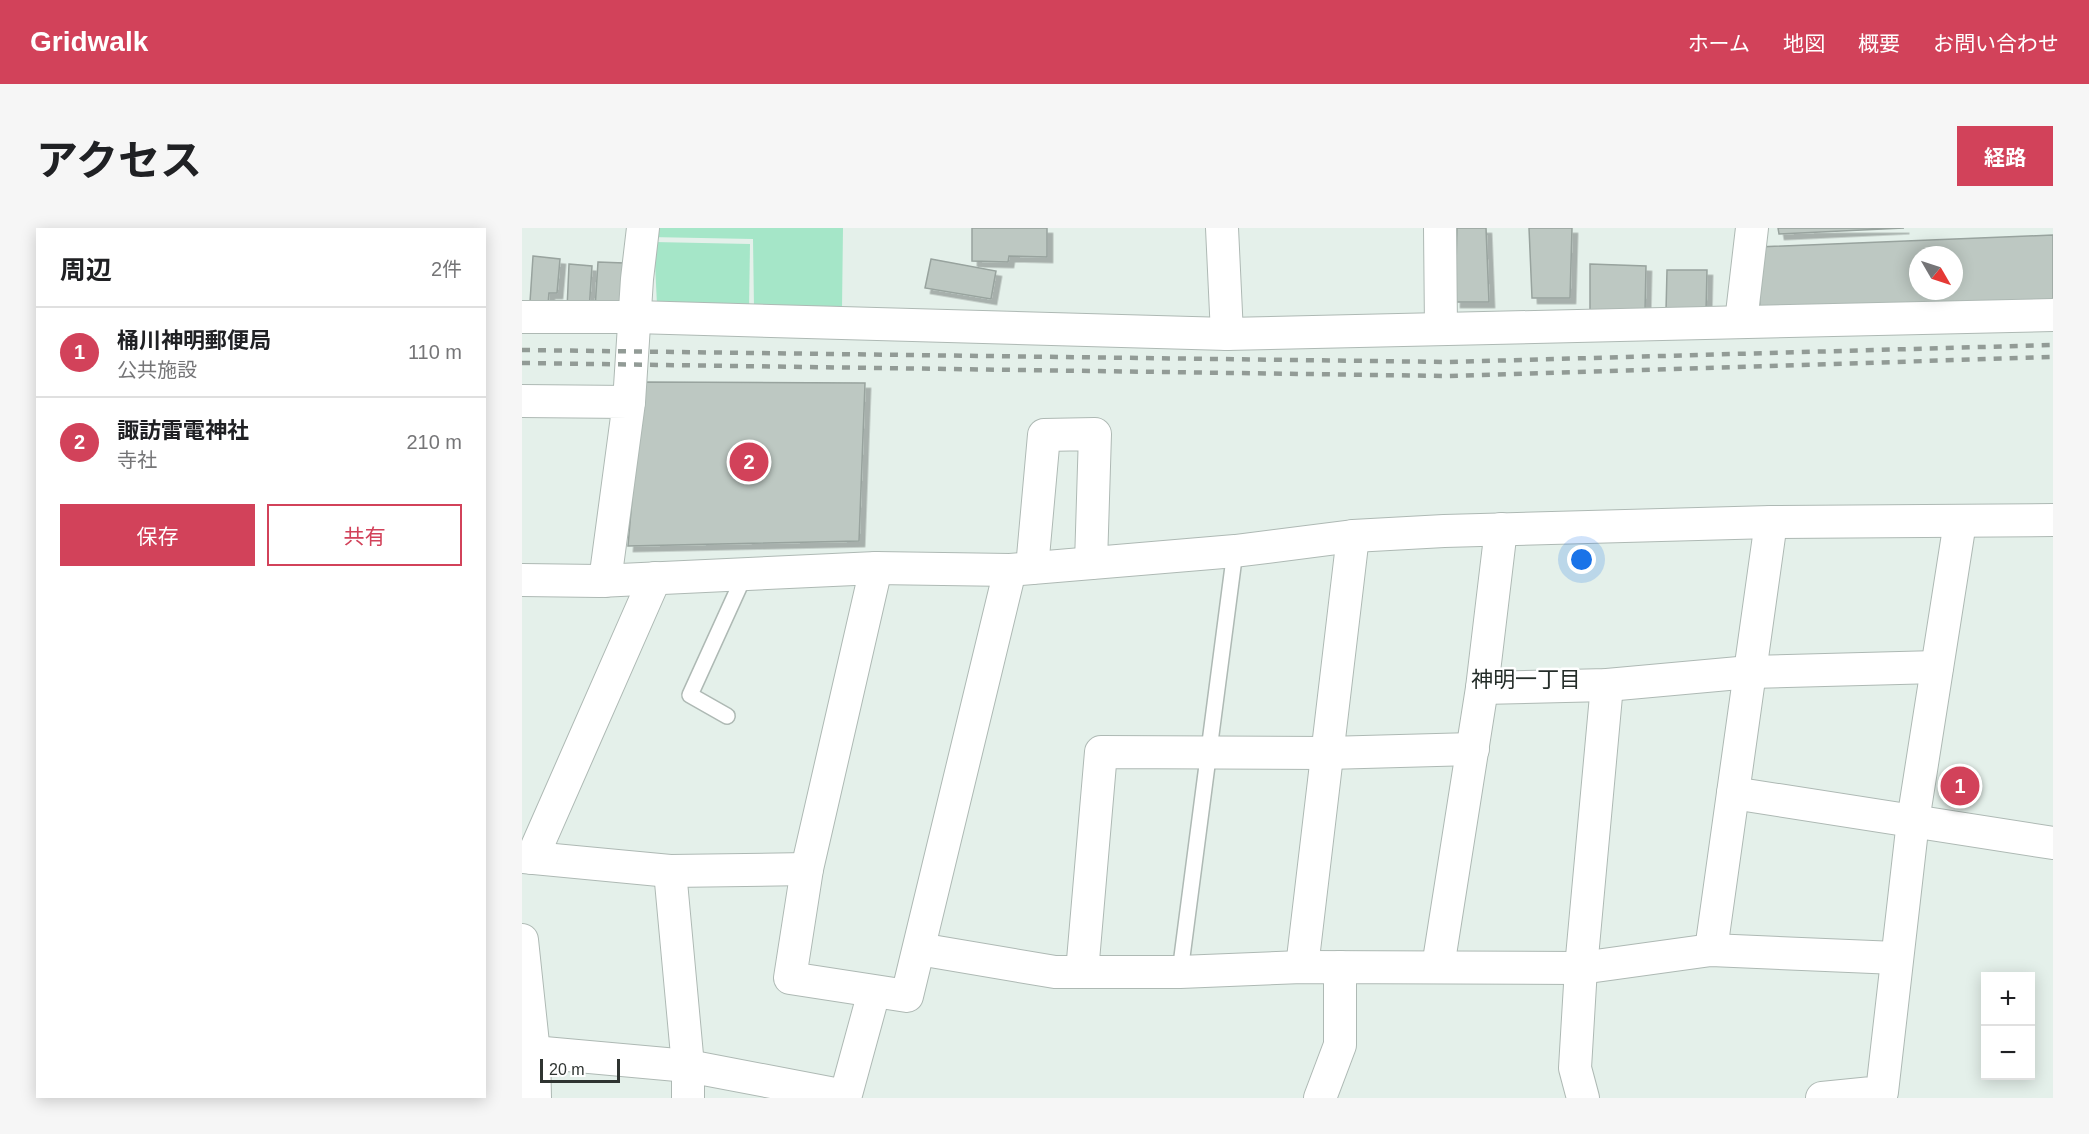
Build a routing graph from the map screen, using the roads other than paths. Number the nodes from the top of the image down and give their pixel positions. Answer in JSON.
{"nodes":[{"id":1,"x":643,"y":228,"type":"edge"},
{"id":2,"x":1222,"y":228,"type":"edge"},
{"id":3,"x":1440,"y":228,"type":"edge"},
{"id":4,"x":1752,"y":228,"type":"edge"},
{"id":5,"x":2053,"y":315,"type":"edge"},
{"id":6,"x":522,"y":317,"type":"edge"},
{"id":7,"x":635,"y":317,"type":"junction"},
{"id":8,"x":1741,"y":322,"type":"junction"},
{"id":9,"x":1442,"y":328,"type":"junction"},
{"id":10,"x":1227,"y":334,"type":"junction"},
{"id":11,"x":522,"y":400,"type":"edge"},
{"id":12,"x":629,"y":402,"type":"junction"},
{"id":13,"x":2053,"y":520,"type":"edge"},
{"id":14,"x":1771,"y":522,"type":"junction"},
{"id":15,"x":1960,"y":522,"type":"junction"},
{"id":16,"x":1501,"y":529,"type":"junction"},
{"id":17,"x":1353,"y":536,"type":"junction"},
{"id":18,"x":1235,"y":551,"type":"junction"},
{"id":19,"x":1091,"y":563,"type":"junction"},
{"id":20,"x":876,"y":568,"type":"junction"},
{"id":21,"x":1021,"y":569,"type":"junction"},
{"id":22,"x":745,"y":574,"type":"junction"},
{"id":23,"x":655,"y":578,"type":"junction"},
{"id":24,"x":522,"y":580,"type":"edge"},
{"id":25,"x":605,"y":581,"type":"junction"},
{"id":26,"x":1937,"y":667,"type":"junction"},
{"id":27,"x":1750,"y":672,"type":"junction"},
{"id":28,"x":1607,"y":685,"type":"junction"},
{"id":29,"x":1482,"y":688,"type":"junction"},
{"id":30,"x":727,"y":716,"type":"dead end"},
{"id":31,"x":1473,"y":749,"type":"junction"},
{"id":32,"x":1208,"y":753,"type":"junction"},
{"id":33,"x":1327,"y":753,"type":"junction"},
{"id":34,"x":1733,"y":794,"type":"junction"},
{"id":35,"x":1913,"y":821,"type":"junction"},
{"id":36,"x":2053,"y":843,"type":"edge"},
{"id":37,"x":527,"y":857,"type":"edge"},
{"id":38,"x":807,"y":869,"type":"junction"},
{"id":39,"x":670,"y":871,"type":"junction"},
{"id":40,"x":522,"y":940,"type":"edge"},
{"id":41,"x":919,"y":949,"type":"junction"},
{"id":42,"x":1711,"y":950,"type":"junction"},
{"id":43,"x":1896,"y":958,"type":"junction"},
{"id":44,"x":1302,"y":967,"type":"junction"},
{"id":45,"x":1340,"y":967,"type":"junction"},
{"id":46,"x":1438,"y":967,"type":"junction"},
{"id":47,"x":1581,"y":968,"type":"junction"},
{"id":48,"x":1082,"y":972,"type":"junction"},
{"id":49,"x":1180,"y":972,"type":"junction"},
{"id":50,"x":874,"y":992,"type":"junction"},
{"id":51,"x":528,"y":1052,"type":"edge"},
{"id":52,"x":687,"y":1066,"type":"junction"},
{"id":53,"x":845,"y":1097,"type":"edge"},
{"id":54,"x":535,"y":1098,"type":"edge"},
{"id":55,"x":688,"y":1098,"type":"edge"},
{"id":56,"x":1320,"y":1098,"type":"edge"},
{"id":57,"x":1582,"y":1098,"type":"edge"},
{"id":58,"x":1822,"y":1098,"type":"edge"}],
"edges":[{"from":1,"to":7,"type":"street"},
{"from":2,"to":10,"type":"street"},
{"from":3,"to":9,"type":"street"},
{"from":4,"to":8,"type":"street"},
{"from":5,"to":8,"type":"street"},
{"from":6,"to":7,"type":"street"},
{"from":7,"to":10,"type":"street"},
{"from":7,"to":12,"type":"street"},
{"from":8,"to":9,"type":"street"},
{"from":9,"to":10,"type":"street"},
{"from":11,"to":12,"type":"street"},
{"from":12,"to":25,"type":"street"},
{"from":13,"to":15,"type":"street"},
{"from":14,"to":15,"type":"street"},
{"from":14,"to":16,"type":"street"},
{"from":14,"to":27,"type":"street"},
{"from":15,"to":26,"type":"street"},
{"from":16,"to":17,"type":"street"},
{"from":16,"to":29,"type":"street"},
{"from":17,"to":18,"type":"street"},
{"from":17,"to":33,"type":"street"},
{"from":18,"to":19,"type":"street"},
{"from":18,"to":32,"type":"lane"},
{"from":19,"to":21,"type":"street"},
{"from":19,"to":21,"type":"street"},
{"from":20,"to":21,"type":"street"},
{"from":20,"to":22,"type":"street"},
{"from":20,"to":38,"type":"street"},
{"from":21,"to":41,"type":"street"},
{"from":22,"to":23,"type":"street"},
{"from":22,"to":30,"type":"lane"},
{"from":23,"to":25,"type":"street"},
{"from":23,"to":37,"type":"street"},
{"from":24,"to":25,"type":"street"},
{"from":26,"to":27,"type":"street"},
{"from":26,"to":35,"type":"street"},
{"from":27,"to":28,"type":"street"},
{"from":27,"to":34,"type":"street"},
{"from":28,"to":29,"type":"street"},
{"from":28,"to":47,"type":"street"},
{"from":29,"to":31,"type":"street"},
{"from":31,"to":33,"type":"street"},
{"from":31,"to":46,"type":"street"},
{"from":32,"to":33,"type":"street"},
{"from":32,"to":48,"type":"street"},
{"from":32,"to":49,"type":"lane"},
{"from":33,"to":44,"type":"street"},
{"from":34,"to":35,"type":"street"},
{"from":34,"to":42,"type":"street"},
{"from":35,"to":36,"type":"street"},
{"from":35,"to":43,"type":"street"},
{"from":37,"to":39,"type":"street"},
{"from":38,"to":39,"type":"street"},
{"from":38,"to":50,"type":"street"},
{"from":39,"to":52,"type":"street"},
{"from":40,"to":51,"type":"street"},
{"from":41,"to":48,"type":"street"},
{"from":41,"to":50,"type":"street"},
{"from":42,"to":43,"type":"street"},
{"from":42,"to":47,"type":"street"},
{"from":43,"to":58,"type":"street"},
{"from":44,"to":45,"type":"street"},
{"from":44,"to":49,"type":"street"},
{"from":45,"to":46,"type":"street"},
{"from":45,"to":56,"type":"street"},
{"from":46,"to":47,"type":"street"},
{"from":47,"to":57,"type":"street"},
{"from":48,"to":49,"type":"street"},
{"from":50,"to":53,"type":"street"},
{"from":51,"to":52,"type":"street"},
{"from":51,"to":54,"type":"street"},
{"from":52,"to":53,"type":"street"},
{"from":52,"to":55,"type":"street"}]}
